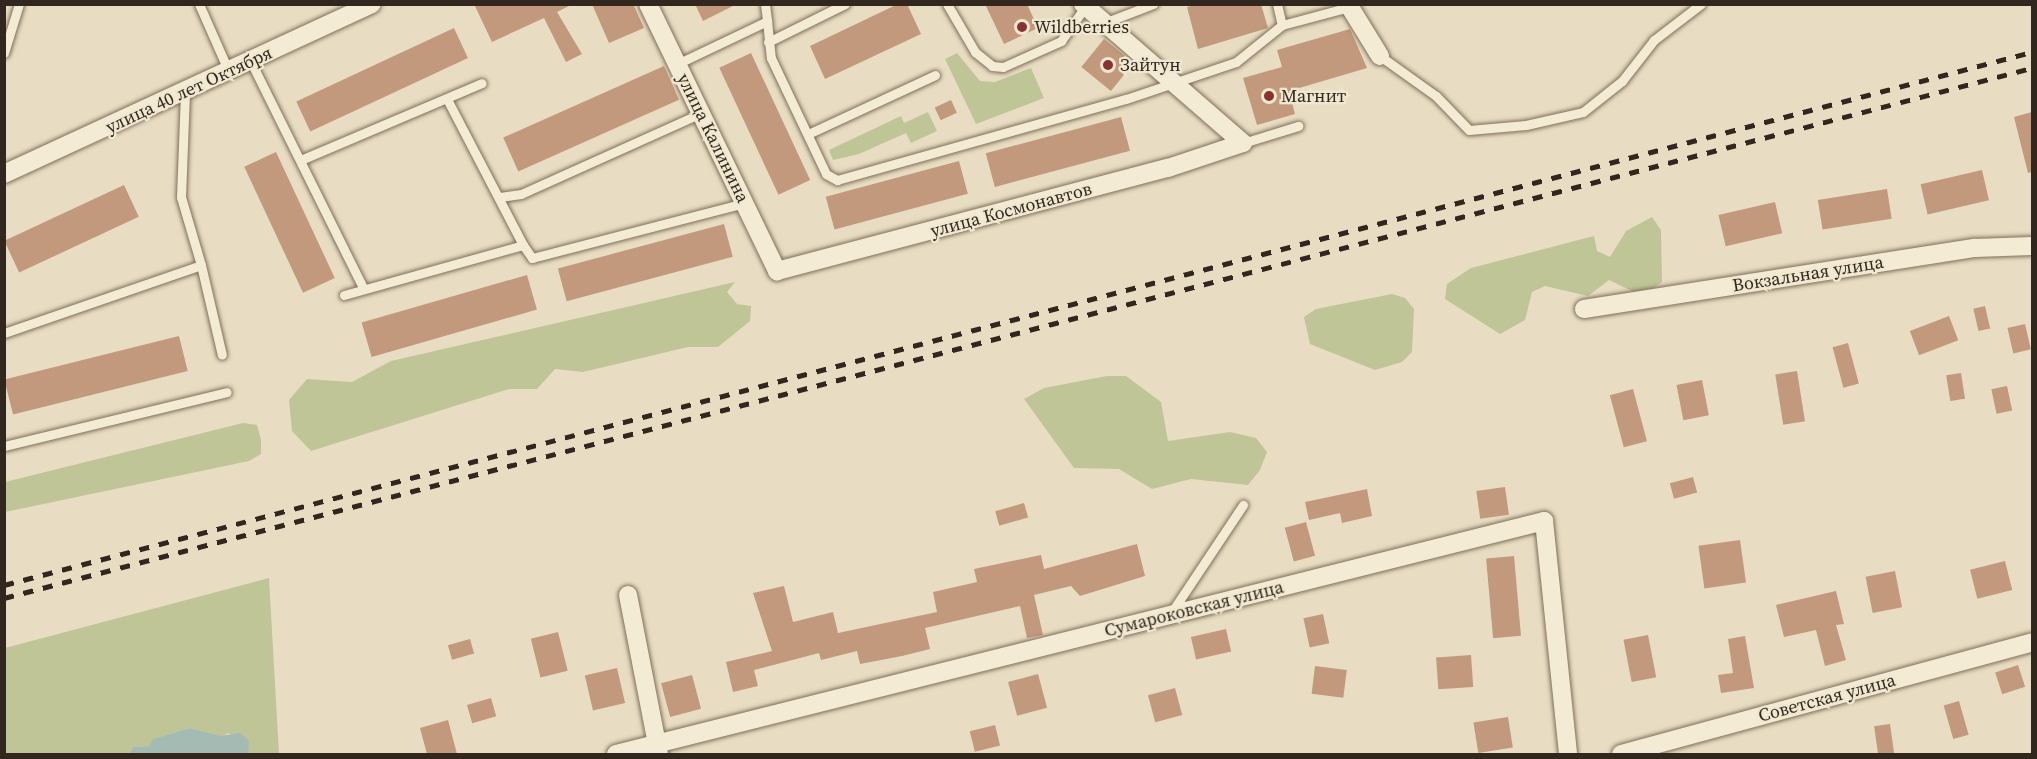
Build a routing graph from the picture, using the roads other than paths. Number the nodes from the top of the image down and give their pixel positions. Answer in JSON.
{"nodes":[{"id":1,"x":19,"y":4,"type":"edge"},
{"id":2,"x":199,"y":4,"type":"edge"},
{"id":3,"x":372,"y":4,"type":"edge"},
{"id":4,"x":648,"y":4,"type":"edge"},
{"id":5,"x":765,"y":4,"type":"edge"},
{"id":6,"x":845,"y":4,"type":"edge"},
{"id":7,"x":947,"y":4,"type":"edge"},
{"id":8,"x":1153,"y":4,"type":"edge"},
{"id":9,"x":1277,"y":4,"type":"edge"},
{"id":10,"x":1701,"y":4,"type":"edge"},
{"id":11,"x":1349,"y":5,"type":"edge"},
{"id":12,"x":1084,"y":6,"type":"edge"},
{"id":13,"x":767,"y":21,"type":"junction"},
{"id":14,"x":1104,"y":23,"type":"junction"},
{"id":15,"x":1282,"y":24,"type":"junction"},
{"id":16,"x":768,"y":42,"type":"junction"},
{"id":17,"x":4,"y":53,"type":"edge"},
{"id":18,"x":1380,"y":56,"type":"joint"},
{"id":19,"x":251,"y":62,"type":"junction"},
{"id":20,"x":677,"y":64,"type":"junction"},
{"id":21,"x":229,"y":72,"type":"junction"},
{"id":22,"x":935,"y":75,"type":"dead end"},
{"id":23,"x":1167,"y":81,"type":"junction"},
{"id":24,"x":483,"y":83,"type":"dead end"},
{"id":25,"x":185,"y":93,"type":"junction"},
{"id":26,"x":448,"y":101,"type":"junction"},
{"id":27,"x":701,"y":113,"type":"junction"},
{"id":28,"x":1298,"y":126,"type":"dead end"},
{"id":29,"x":808,"y":134,"type":"junction"},
{"id":30,"x":1243,"y":143,"type":"junction"},
{"id":31,"x":303,"y":159,"type":"junction"},
{"id":32,"x":4,"y":174,"type":"edge"},
{"id":33,"x":500,"y":197,"type":"junction"},
{"id":34,"x":744,"y":203,"type":"junction"},
{"id":35,"x":523,"y":245,"type":"junction"},
{"id":36,"x":2032,"y":246,"type":"edge"},
{"id":37,"x":201,"y":265,"type":"junction"},
{"id":38,"x":777,"y":271,"type":"joint"},
{"id":39,"x":363,"y":288,"type":"junction"},
{"id":40,"x":344,"y":295,"type":"dead end"},
{"id":41,"x":1584,"y":309,"type":"dead end"},
{"id":42,"x":4,"y":333,"type":"edge"},
{"id":43,"x":222,"y":355,"type":"dead end"},
{"id":44,"x":227,"y":392,"type":"dead end"},
{"id":45,"x":4,"y":446,"type":"edge"},
{"id":46,"x":1243,"y":505,"type":"dead end"},
{"id":47,"x":628,"y":595,"type":"dead end"},
{"id":48,"x":1169,"y":615,"type":"junction"},
{"id":49,"x":2032,"y":642,"type":"edge"},
{"id":50,"x":658,"y":749,"type":"edge"},
{"id":51,"x":616,"y":754,"type":"edge"},
{"id":52,"x":1568,"y":754,"type":"edge"},
{"id":53,"x":1621,"y":754,"type":"edge"}],
"edges":[{"from":1,"to":17,"type":"lane"},
{"from":2,"to":21,"type":"lane"},
{"from":3,"to":19,"type":"street","name":"улица 40 лет Октября"},
{"from":4,"to":20,"type":"street","name":"улица Калинина"},
{"from":5,"to":13,"type":"lane"},
{"from":6,"to":16,"type":"lane"},
{"from":7,"to":12,"type":"lane"},
{"from":8,"to":14,"type":"lane"},
{"from":9,"to":15,"type":"lane"},
{"from":10,"to":18,"type":"lane"},
{"from":11,"to":15,"type":"lane"},
{"from":11,"to":18,"type":"street"},
{"from":12,"to":14,"type":"street"},
{"from":13,"to":16,"type":"lane"},
{"from":13,"to":20,"type":"lane"},
{"from":14,"to":23,"type":"street"},
{"from":15,"to":23,"type":"lane"},
{"from":16,"to":29,"type":"lane"},
{"from":19,"to":21,"type":"street","name":"улица 40 лет Октября"},
{"from":19,"to":31,"type":"lane"},
{"from":20,"to":27,"type":"street","name":"улица Калинина"},
{"from":21,"to":25,"type":"street","name":"улица 40 лет Октября"},
{"from":22,"to":29,"type":"lane"},
{"from":23,"to":29,"type":"lane"},
{"from":23,"to":30,"type":"street"},
{"from":24,"to":26,"type":"lane"},
{"from":25,"to":32,"type":"street","name":"улица 40 лет Октября"},
{"from":25,"to":37,"type":"lane"},
{"from":26,"to":31,"type":"lane"},
{"from":26,"to":33,"type":"lane"},
{"from":27,"to":33,"type":"lane"},
{"from":27,"to":34,"type":"street","name":"улица Калинина"},
{"from":28,"to":30,"type":"lane"},
{"from":30,"to":38,"type":"street","name":"улица Космонавтов"},
{"from":31,"to":39,"type":"lane"},
{"from":33,"to":35,"type":"lane"},
{"from":34,"to":35,"type":"lane"},
{"from":34,"to":38,"type":"street","name":"улица Калинина"},
{"from":35,"to":39,"type":"lane"},
{"from":36,"to":41,"type":"street","name":"Вокзальная улица"},
{"from":37,"to":42,"type":"lane"},
{"from":37,"to":43,"type":"lane"},
{"from":39,"to":40,"type":"lane"},
{"from":44,"to":45,"type":"lane"},
{"from":46,"to":48,"type":"lane"},
{"from":47,"to":50,"type":"street"},
{"from":48,"to":50,"type":"street","name":"Сумароковская улица"},
{"from":48,"to":52,"type":"street","name":"Сумароковская улица"},
{"from":49,"to":53,"type":"street","name":"Советская улица"},
{"from":50,"to":51,"type":"street","name":"Сумароковская улица"}]}
